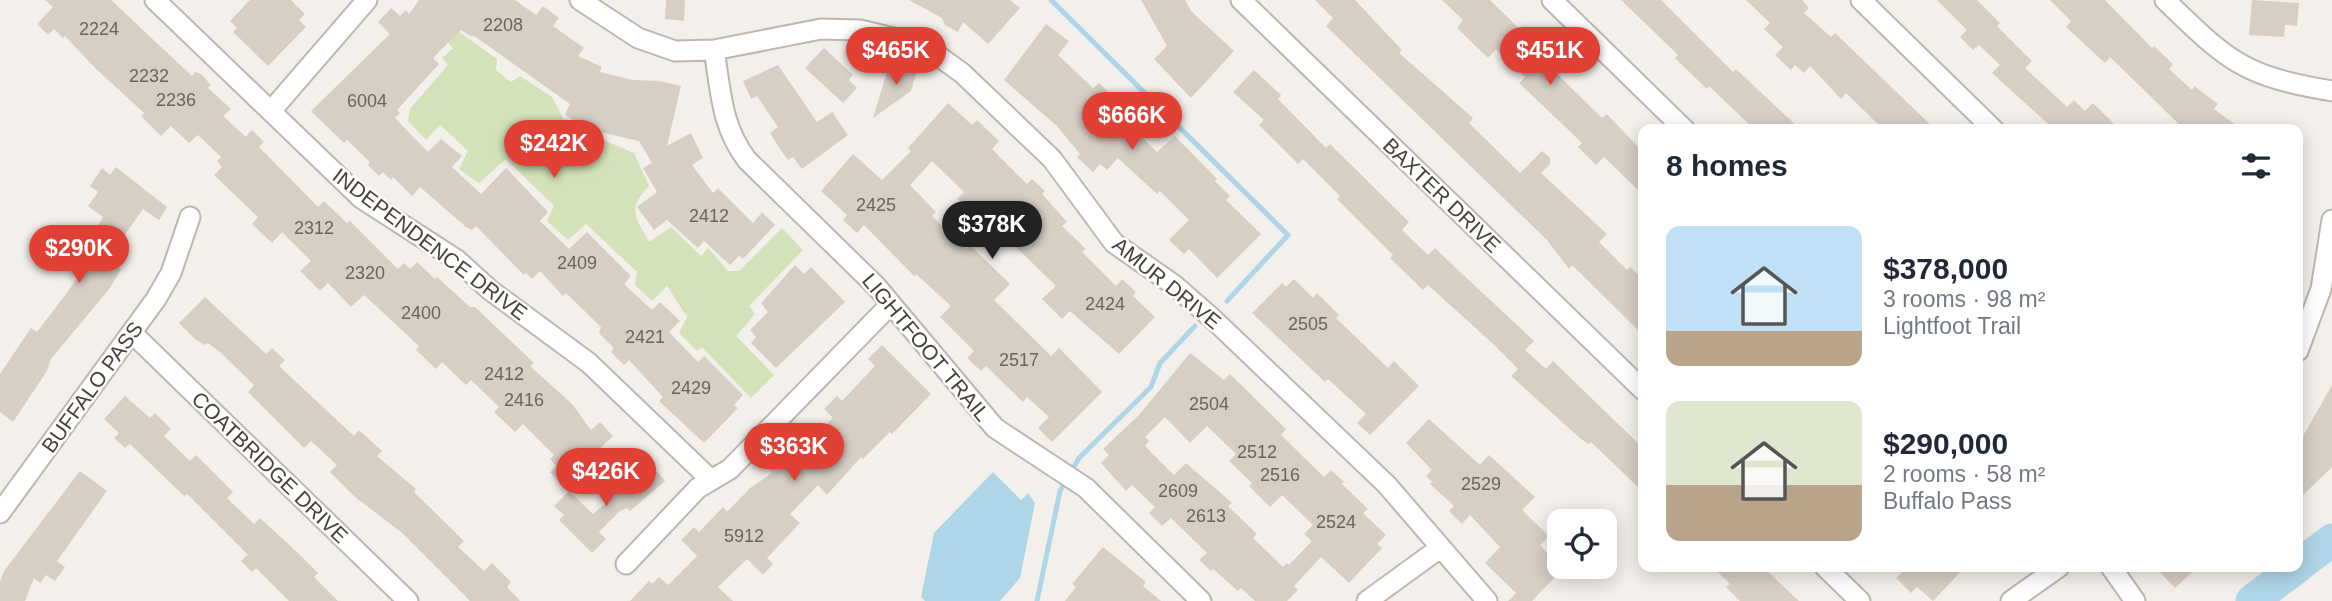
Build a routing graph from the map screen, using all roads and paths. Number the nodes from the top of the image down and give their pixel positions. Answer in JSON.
{"nodes":[{"id":1,"x":155,"y":0,"type":"edge"},
{"id":2,"x":368,"y":0,"type":"edge"},
{"id":3,"x":580,"y":0,"type":"edge"},
{"id":4,"x":1241,"y":0,"type":"edge"},
{"id":5,"x":1552,"y":0,"type":"edge"},
{"id":6,"x":1861,"y":0,"type":"edge"},
{"id":7,"x":2165,"y":0,"type":"edge"},
{"id":8,"x":714,"y":50,"type":"junction"},
{"id":9,"x":2332,"y":91,"type":"edge"},
{"id":10,"x":271,"y":111,"type":"junction"},
{"id":11,"x":1679,"y":124,"type":"edge"},
{"id":12,"x":1988,"y":124,"type":"edge"},
{"id":13,"x":190,"y":217,"type":"dead end"},
{"id":14,"x":2332,"y":220,"type":"edge"},
{"id":15,"x":891,"y":304,"type":"junction"},
{"id":16,"x":132,"y":332,"type":"junction"},
{"id":17,"x":2303,"y":338,"type":"edge"},
{"id":18,"x":1638,"y":385,"type":"edge"},
{"id":19,"x":711,"y":480,"type":"junction"},
{"id":20,"x":0,"y":513,"type":"edge"},
{"id":21,"x":1440,"y":548,"type":"junction"},
{"id":22,"x":626,"y":564,"type":"dead end"},
{"id":23,"x":1830,"y":572,"type":"edge"},
{"id":24,"x":2052,"y":572,"type":"edge"},
{"id":25,"x":2115,"y":572,"type":"edge"},
{"id":26,"x":408,"y":601,"type":"edge"},
{"id":27,"x":1201,"y":601,"type":"edge"},
{"id":28,"x":1367,"y":601,"type":"edge"},
{"id":29,"x":1487,"y":601,"type":"edge"},
{"id":30,"x":1860,"y":601,"type":"edge"},
{"id":31,"x":2011,"y":601,"type":"edge"},
{"id":32,"x":2135,"y":601,"type":"edge"}],
"edges":[{"from":1,"to":10,"type":"street","name":"INDEPENDENCE DRIVE"},
{"from":2,"to":10,"type":"street"},
{"from":3,"to":8,"type":"street","name":"AMUR DRIVE"},
{"from":4,"to":18,"type":"street","name":"BAXTER DRIVE"},
{"from":5,"to":11,"type":"street"},
{"from":6,"to":12,"type":"street"},
{"from":7,"to":9,"type":"street"},
{"from":8,"to":15,"type":"street","name":"LIGHTFOOT TRAIL"},
{"from":8,"to":21,"type":"street","name":"AMUR DRIVE"},
{"from":10,"to":19,"type":"street","name":"INDEPENDENCE DRIVE"},
{"from":13,"to":16,"type":"street","name":"BUFFALO PASS"},
{"from":14,"to":17,"type":"street"},
{"from":15,"to":19,"type":"street"},
{"from":15,"to":27,"type":"street","name":"LIGHTFOOT TRAIL"},
{"from":16,"to":20,"type":"street","name":"BUFFALO PASS"},
{"from":16,"to":26,"type":"street","name":"COATBRIDGE DRIVE"},
{"from":19,"to":22,"type":"street"},
{"from":21,"to":28,"type":"street"},
{"from":21,"to":29,"type":"street","name":"AMUR DRIVE"},
{"from":23,"to":30,"type":"street"},
{"from":24,"to":31,"type":"street"},
{"from":25,"to":32,"type":"street"}]}
